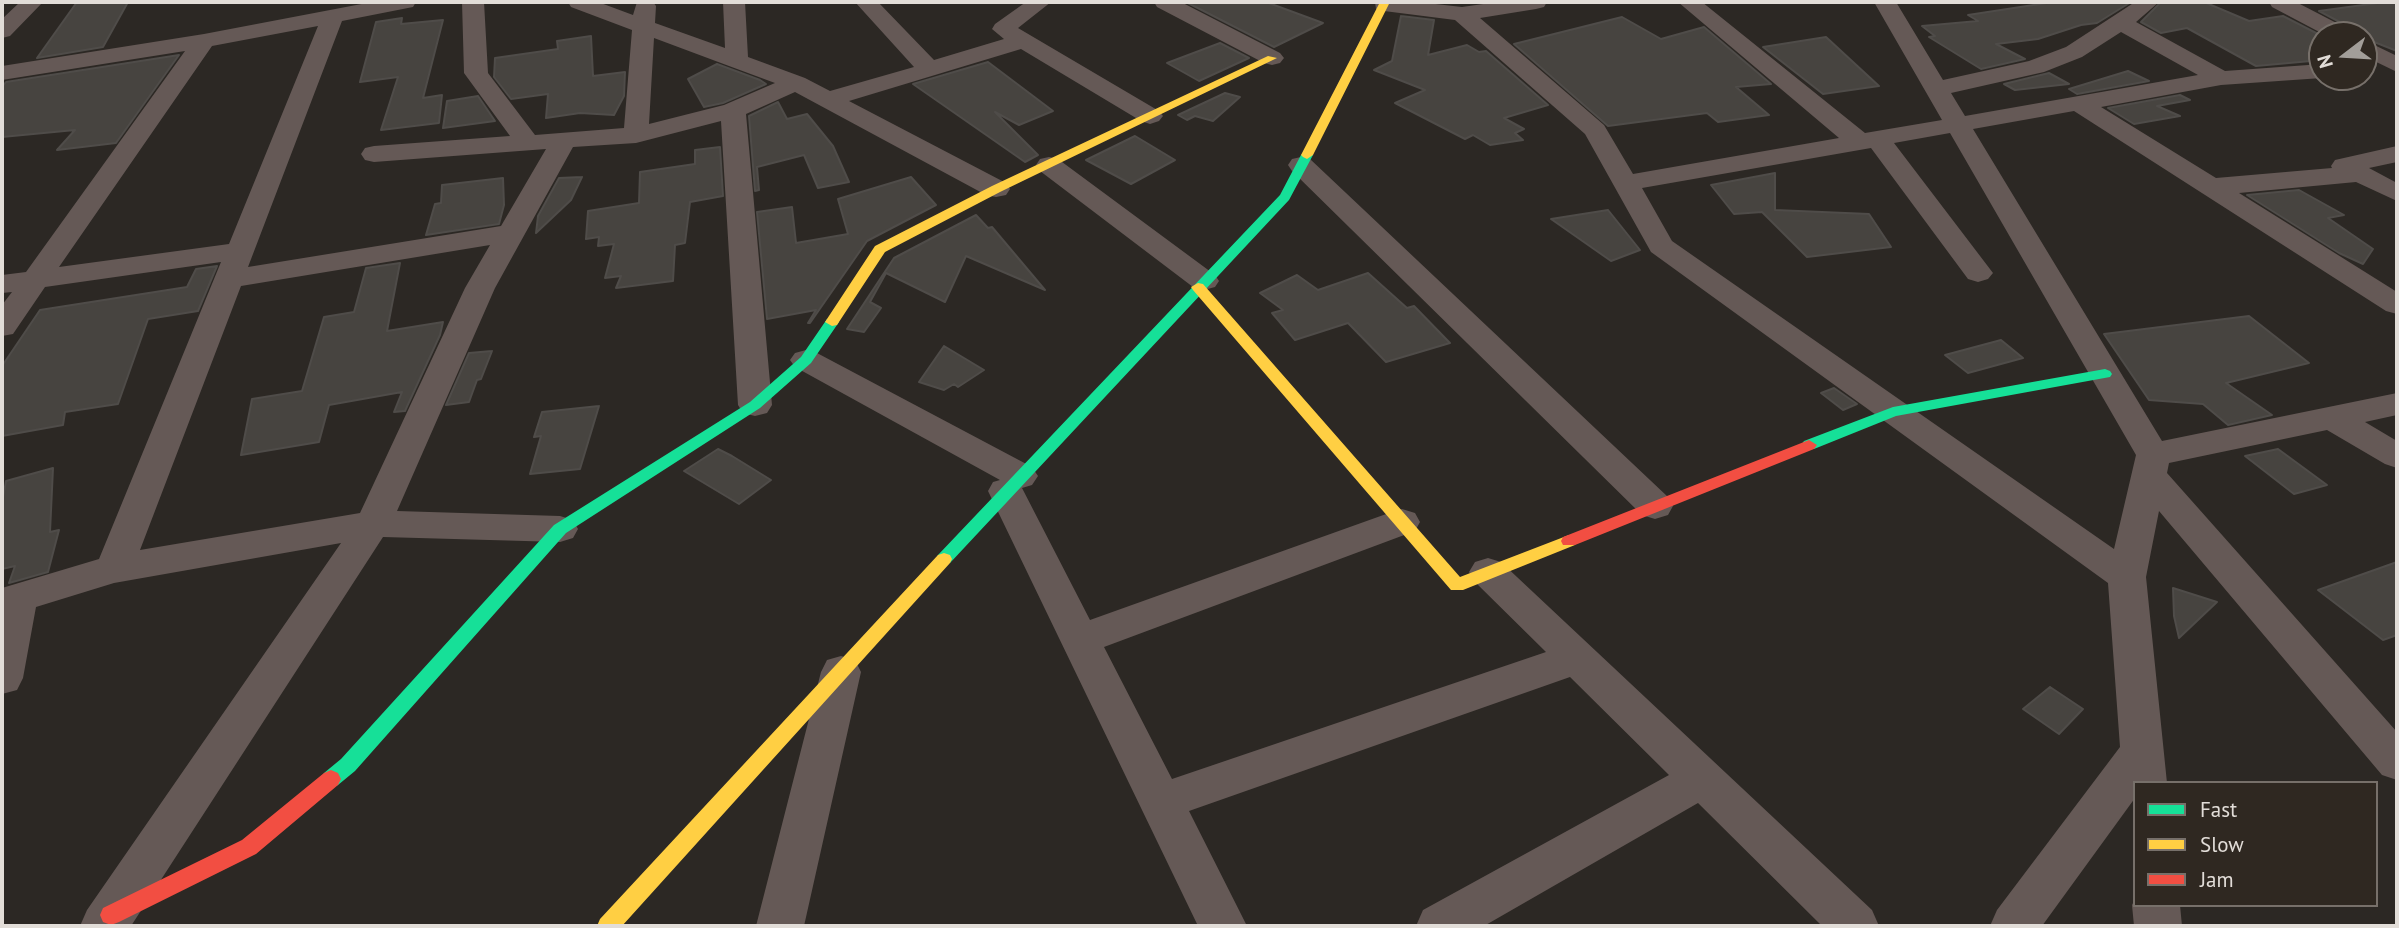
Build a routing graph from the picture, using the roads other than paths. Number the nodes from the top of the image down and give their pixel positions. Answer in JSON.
{"nodes":[{"id":1,"x":32,"y":2,"type":"edge"},
{"id":2,"x":280,"y":2,"type":"edge"},
{"id":3,"x":405,"y":2,"type":"edge"},
{"id":4,"x":473,"y":2,"type":"edge"},
{"id":5,"x":579,"y":2,"type":"edge"},
{"id":6,"x":645,"y":2,"type":"edge"},
{"id":7,"x":734,"y":2,"type":"edge"},
{"id":8,"x":866,"y":2,"type":"edge"},
{"id":9,"x":1040,"y":2,"type":"edge"},
{"id":10,"x":1165,"y":2,"type":"edge"},
{"id":11,"x":1536,"y":2,"type":"edge"},
{"id":12,"x":1689,"y":2,"type":"edge"},
{"id":13,"x":2148,"y":2,"type":"edge"},
{"id":14,"x":2280,"y":2,"type":"edge"},
{"id":15,"x":1384,"y":3,"type":"edge"},
{"id":16,"x":1891,"y":3,"type":"edge"},
{"id":17,"x":334,"y":14,"type":"junction"},
{"id":18,"x":1462,"y":14,"type":"junction"},
{"id":19,"x":2316,"y":21,"type":"edge"},
{"id":20,"x":2121,"y":23,"type":"junction"},
{"id":21,"x":278,"y":26,"type":"junction"},
{"id":22,"x":645,"y":28,"type":"junction"},
{"id":23,"x":2,"y":31,"type":"edge"},
{"id":24,"x":204,"y":41,"type":"junction"},
{"id":25,"x":1023,"y":41,"type":"junction"},
{"id":26,"x":2378,"y":55,"type":"edge"},
{"id":27,"x":1272,"y":58,"type":"joint"},
{"id":28,"x":737,"y":61,"type":"junction"},
{"id":29,"x":2397,"y":65,"type":"edge"},
{"id":30,"x":2378,"y":67,"type":"edge"},
{"id":31,"x":929,"y":69,"type":"junction"},
{"id":32,"x":2308,"y":72,"type":"edge"},
{"id":33,"x":2,"y":73,"type":"edge"},
{"id":34,"x":2221,"y":78,"type":"junction"},
{"id":35,"x":796,"y":83,"type":"junction"},
{"id":36,"x":1937,"y":89,"type":"junction"},
{"id":37,"x":828,"y":100,"type":"junction"},
{"id":38,"x":2080,"y":104,"type":"junction"},
{"id":39,"x":733,"y":110,"type":"junction"},
{"id":40,"x":1150,"y":116,"type":"junction"},
{"id":41,"x":1959,"y":126,"type":"junction"},
{"id":42,"x":636,"y":135,"type":"junction"},
{"id":43,"x":546,"y":141,"type":"junction"},
{"id":44,"x":1869,"y":141,"type":"junction"},
{"id":45,"x":2397,"y":154,"type":"edge"},
{"id":46,"x":374,"y":155,"type":"dead end"},
{"id":47,"x":1049,"y":165,"type":"junction"},
{"id":48,"x":1301,"y":165,"type":"junction"},
{"id":49,"x":2360,"y":174,"type":"junction"},
{"id":50,"x":1626,"y":183,"type":"junction"},
{"id":51,"x":2210,"y":187,"type":"junction"},
{"id":52,"x":996,"y":188,"type":"junction"},
{"id":53,"x":2397,"y":193,"type":"edge"},
{"id":54,"x":511,"y":233,"type":"junction"},
{"id":55,"x":240,"y":251,"type":"junction"},
{"id":56,"x":1978,"y":273,"type":"dead end"},
{"id":57,"x":35,"y":279,"type":"junction"},
{"id":58,"x":229,"y":279,"type":"junction"},
{"id":59,"x":2,"y":284,"type":"edge"},
{"id":60,"x":1201,"y":284,"type":"junction"},
{"id":61,"x":2397,"y":305,"type":"edge"},
{"id":62,"x":2,"y":327,"type":"edge"},
{"id":63,"x":806,"y":360,"type":"junction"},
{"id":64,"x":2105,"y":374,"type":"junction"},
{"id":65,"x":2397,"y":404,"type":"edge"},
{"id":66,"x":755,"y":405,"type":"junction"},
{"id":67,"x":1893,"y":412,"type":"junction"},
{"id":68,"x":2333,"y":418,"type":"junction"},
{"id":69,"x":2397,"y":456,"type":"edge"},
{"id":70,"x":2150,"y":464,"type":"junction"},
{"id":71,"x":1013,"y":484,"type":"junction"},
{"id":72,"x":1655,"y":506,"type":"junction"},
{"id":73,"x":1402,"y":522,"type":"junction"},
{"id":74,"x":373,"y":524,"type":"junction"},
{"id":75,"x":560,"y":529,"type":"junction"},
{"id":76,"x":114,"y":569,"type":"junction"},
{"id":77,"x":1488,"y":572,"type":"junction"},
{"id":78,"x":2127,"y":577,"type":"junction"},
{"id":79,"x":10,"y":601,"type":"edge"},
{"id":80,"x":1080,"y":640,"type":"junction"},
{"id":81,"x":1577,"y":659,"type":"junction"},
{"id":82,"x":841,"y":672,"type":"junction"},
{"id":83,"x":2,"y":678,"type":"edge"},
{"id":84,"x":2397,"y":761,"type":"edge"},
{"id":85,"x":2143,"y":768,"type":"edge"},
{"id":86,"x":1701,"y":779,"type":"junction"},
{"id":87,"x":1161,"y":802,"type":"junction"},
{"id":88,"x":2156,"y":907,"type":"edge"},
{"id":89,"x":108,"y":921,"type":"edge"},
{"id":90,"x":608,"y":926,"type":"edge"},
{"id":91,"x":780,"y":926,"type":"edge"},
{"id":92,"x":1223,"y":926,"type":"edge"},
{"id":93,"x":1440,"y":926,"type":"edge"},
{"id":94,"x":1855,"y":926,"type":"edge"},
{"id":95,"x":2014,"y":926,"type":"edge"},
{"id":96,"x":2158,"y":926,"type":"edge"}],
"edges":[{"from":1,"to":23,"type":"street"},
{"from":2,"to":21,"type":"street"},
{"from":3,"to":17,"type":"street"},
{"from":4,"to":43,"type":"street"},
{"from":5,"to":22,"type":"street"},
{"from":6,"to":22,"type":"street"},
{"from":7,"to":28,"type":"street"},
{"from":8,"to":31,"type":"street"},
{"from":9,"to":25,"type":"street"},
{"from":10,"to":27,"type":"street"},
{"from":11,"to":18,"type":"street"},
{"from":12,"to":44,"type":"street"},
{"from":13,"to":20,"type":"street"},
{"from":14,"to":19,"type":"street"},
{"from":15,"to":18,"type":"street"},
{"from":15,"to":48,"type":"street"},
{"from":16,"to":36,"type":"street"},
{"from":17,"to":21,"type":"street"},
{"from":17,"to":55,"type":"street"},
{"from":18,"to":50,"type":"street"},
{"from":20,"to":34,"type":"street"},
{"from":20,"to":36,"type":"street"},
{"from":21,"to":24,"type":"street"},
{"from":22,"to":28,"type":"street"},
{"from":22,"to":42,"type":"street"},
{"from":24,"to":33,"type":"street"},
{"from":24,"to":57,"type":"street"},
{"from":25,"to":31,"type":"street"},
{"from":25,"to":40,"type":"street"},
{"from":26,"to":29,"type":"street"},
{"from":27,"to":40,"type":"street"},
{"from":28,"to":35,"type":"street"},
{"from":29,"to":30,"type":"street"},
{"from":31,"to":37,"type":"street"},
{"from":32,"to":34,"type":"street"},
{"from":34,"to":38,"type":"street"},
{"from":35,"to":37,"type":"street"},
{"from":35,"to":39,"type":"street"},
{"from":36,"to":41,"type":"street"},
{"from":37,"to":52,"type":"street"},
{"from":38,"to":41,"type":"street"},
{"from":38,"to":51,"type":"street"},
{"from":39,"to":42,"type":"street"},
{"from":39,"to":66,"type":"street"},
{"from":40,"to":47,"type":"street"},
{"from":41,"to":44,"type":"street"},
{"from":41,"to":64,"type":"street"},
{"from":42,"to":43,"type":"street"},
{"from":43,"to":46,"type":"street"},
{"from":43,"to":54,"type":"street"},
{"from":44,"to":50,"type":"street"},
{"from":44,"to":56,"type":"street"},
{"from":45,"to":49,"type":"street"},
{"from":47,"to":52,"type":"street"},
{"from":47,"to":60,"type":"street"},
{"from":48,"to":60,"type":"street"},
{"from":48,"to":72,"type":"street"},
{"from":49,"to":51,"type":"street"},
{"from":49,"to":53,"type":"street"},
{"from":50,"to":67,"type":"street"},
{"from":51,"to":61,"type":"street"},
{"from":52,"to":63,"type":"street"},
{"from":54,"to":58,"type":"street"},
{"from":54,"to":74,"type":"street"},
{"from":55,"to":57,"type":"street"},
{"from":55,"to":58,"type":"street"},
{"from":57,"to":59,"type":"street"},
{"from":57,"to":62,"type":"street"},
{"from":58,"to":76,"type":"street"},
{"from":60,"to":71,"type":"street"},
{"from":60,"to":73,"type":"street"},
{"from":63,"to":66,"type":"street"},
{"from":63,"to":71,"type":"street"},
{"from":64,"to":67,"type":"street"},
{"from":64,"to":70,"type":"street"},
{"from":65,"to":68,"type":"street"},
{"from":66,"to":75,"type":"street"},
{"from":67,"to":72,"type":"street"},
{"from":67,"to":78,"type":"street"},
{"from":68,"to":69,"type":"street"},
{"from":68,"to":70,"type":"street"},
{"from":70,"to":78,"type":"street"},
{"from":70,"to":84,"type":"street"},
{"from":71,"to":80,"type":"street"},
{"from":71,"to":82,"type":"street"},
{"from":72,"to":77,"type":"street"},
{"from":73,"to":77,"type":"street"},
{"from":73,"to":80,"type":"street"},
{"from":74,"to":75,"type":"street"},
{"from":74,"to":76,"type":"street"},
{"from":74,"to":89,"type":"street"},
{"from":75,"to":89,"type":"street"},
{"from":76,"to":79,"type":"street"},
{"from":77,"to":81,"type":"street"},
{"from":78,"to":85,"type":"street"},
{"from":79,"to":83,"type":"street"},
{"from":80,"to":87,"type":"street"},
{"from":81,"to":86,"type":"street"},
{"from":81,"to":87,"type":"street"},
{"from":82,"to":90,"type":"street"},
{"from":82,"to":91,"type":"street"},
{"from":85,"to":95,"type":"street"},
{"from":86,"to":93,"type":"street"},
{"from":86,"to":94,"type":"street"},
{"from":87,"to":92,"type":"street"},
{"from":88,"to":96,"type":"street"}]}
